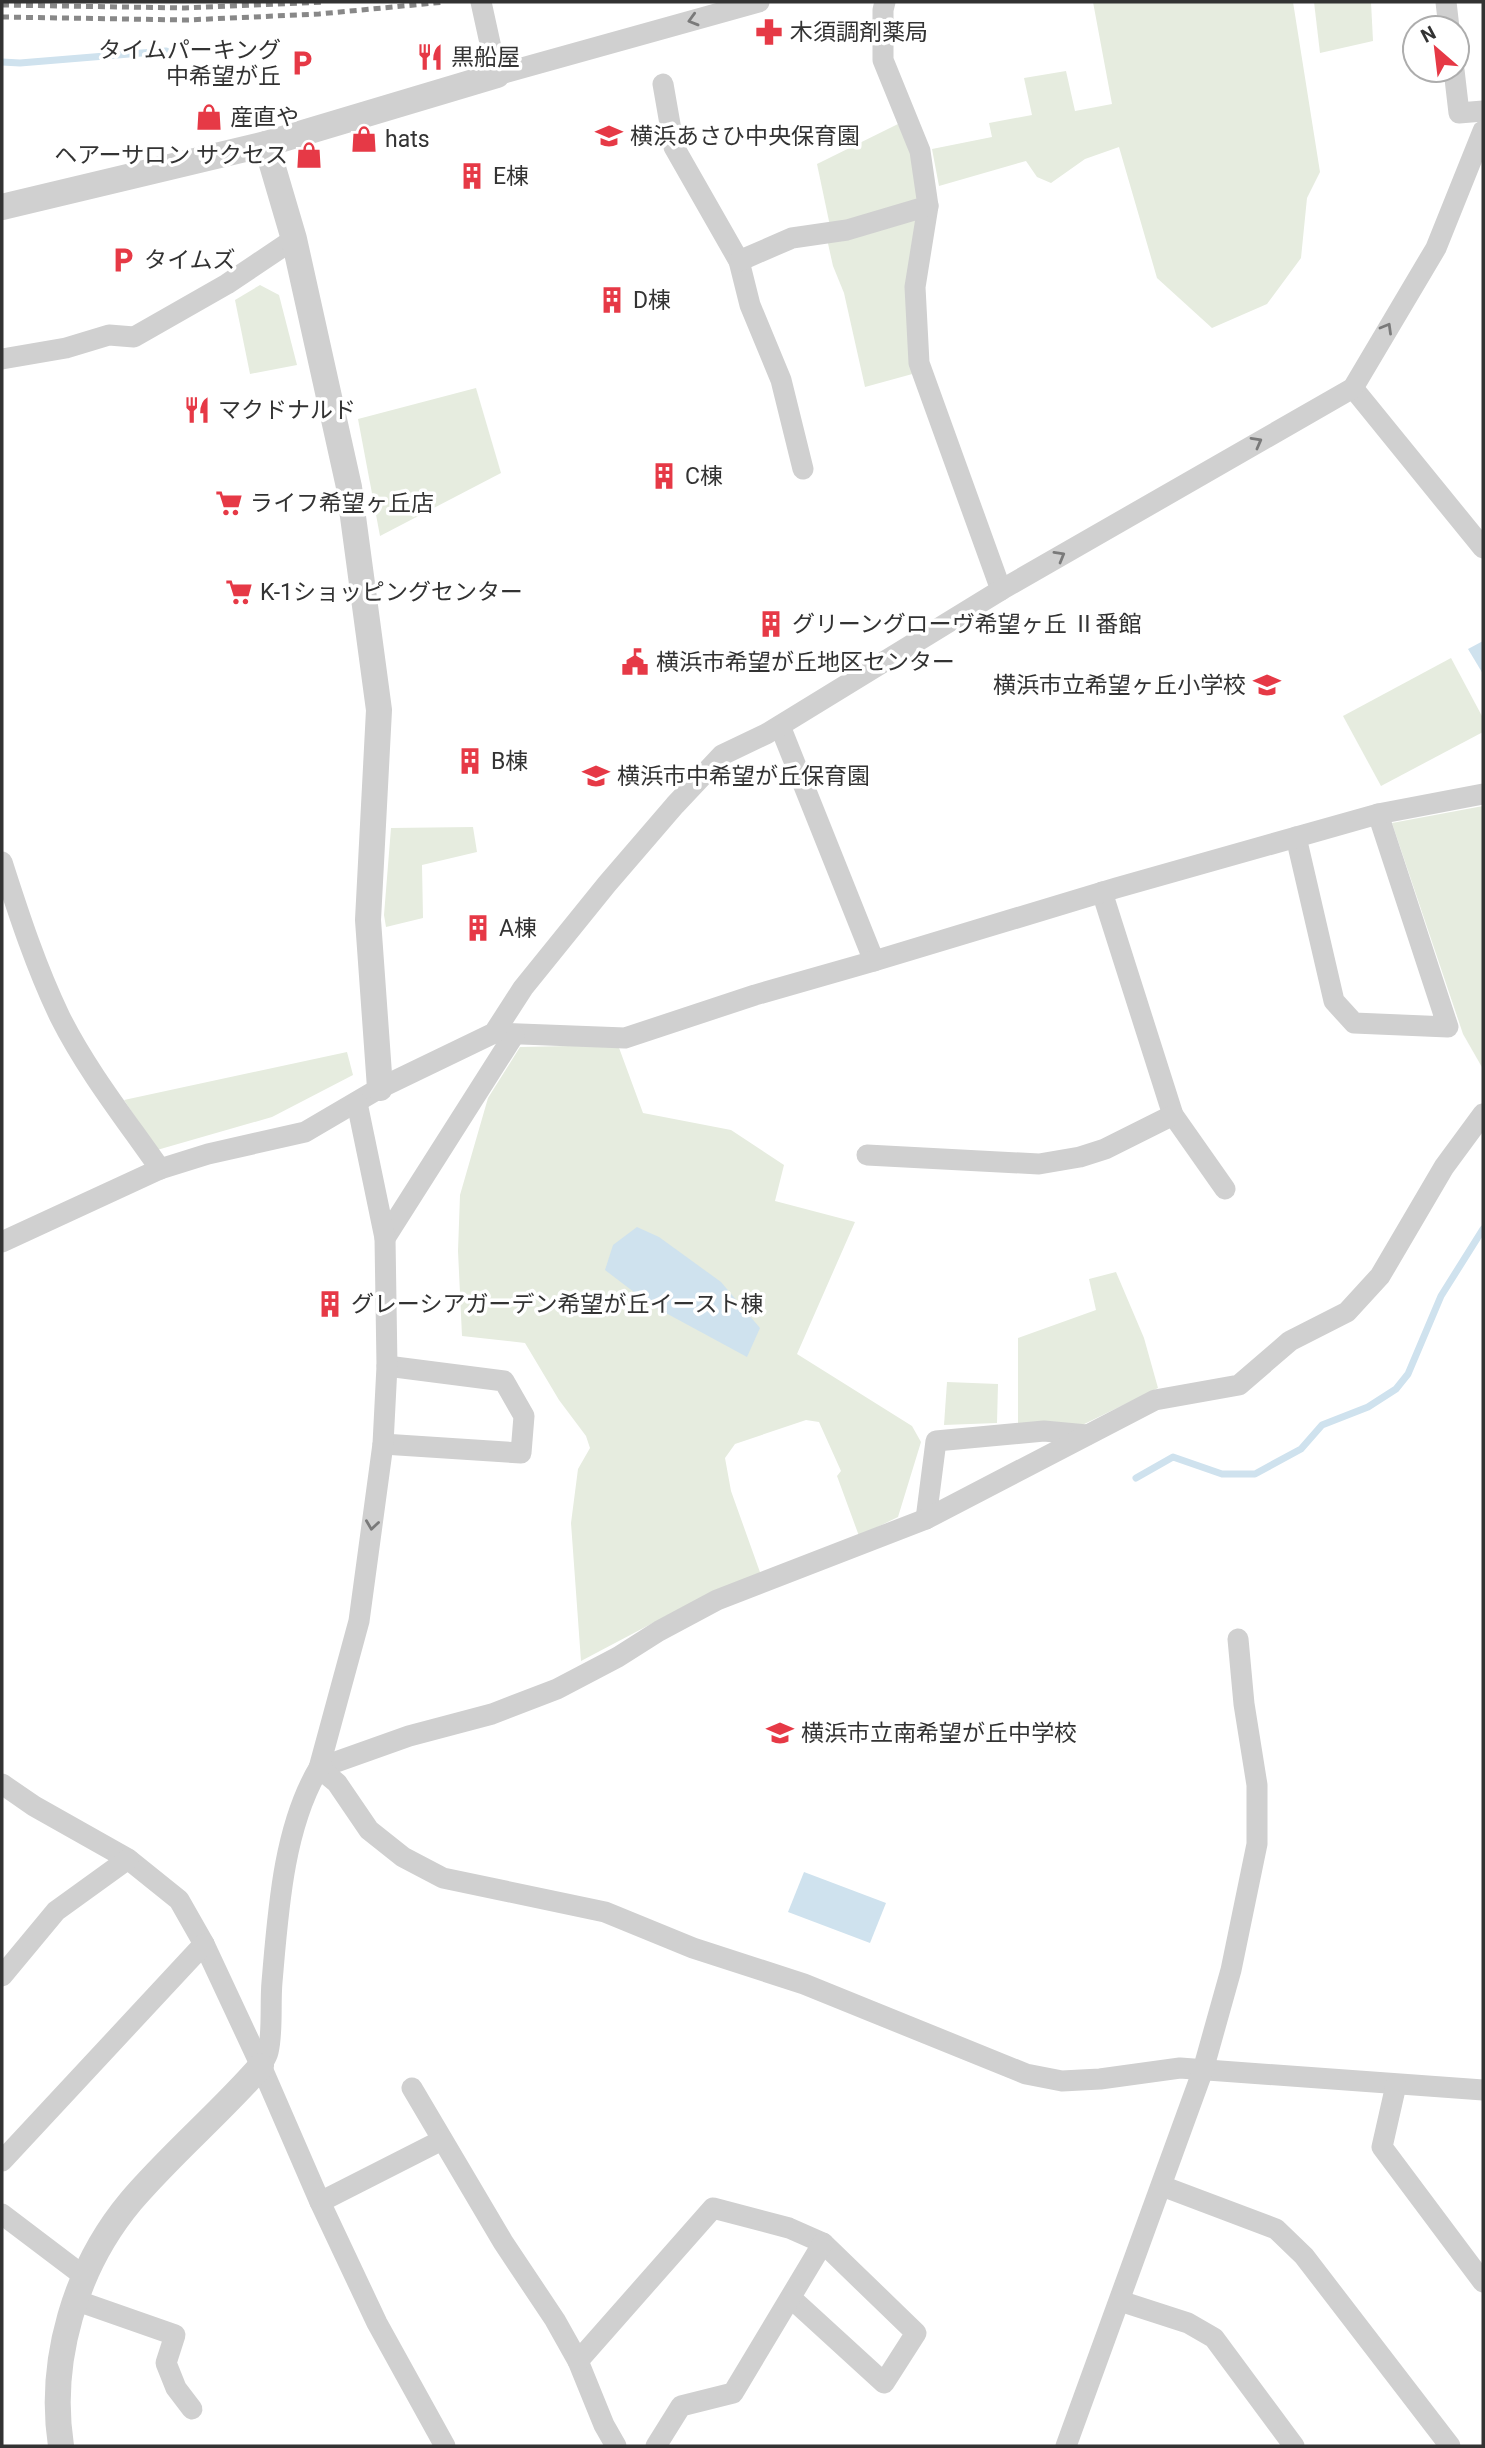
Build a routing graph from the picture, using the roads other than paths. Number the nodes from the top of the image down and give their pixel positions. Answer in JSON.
{"nodes":[{"id":1,"x":481,"y":2,"type":"edge"},
{"id":2,"x":759,"y":2,"type":"edge"},
{"id":3,"x":885,"y":2,"type":"edge"},
{"id":4,"x":498,"y":75,"type":"junction"},
{"id":5,"x":663,"y":84,"type":"dead end"},
{"id":6,"x":1456,"y":84,"type":"edge"},
{"id":7,"x":1483,"y":111,"type":"edge"},
{"id":8,"x":1483,"y":131,"type":"edge"},
{"id":9,"x":266,"y":144,"type":"junction"},
{"id":10,"x":928,"y":206,"type":"junction"},
{"id":11,"x":2,"y":207,"type":"edge"},
{"id":12,"x":294,"y":239,"type":"junction"},
{"id":13,"x":739,"y":261,"type":"junction"},
{"id":14,"x":2,"y":359,"type":"edge"},
{"id":15,"x":1353,"y":388,"type":"junction"},
{"id":16,"x":803,"y":469,"type":"dead end"},
{"id":17,"x":1483,"y":548,"type":"edge"},
{"id":18,"x":1001,"y":590,"type":"junction"},
{"id":19,"x":779,"y":726,"type":"junction"},
{"id":20,"x":1483,"y":794,"type":"edge"},
{"id":21,"x":1378,"y":814,"type":"junction"},
{"id":22,"x":1296,"y":837,"type":"junction"},
{"id":23,"x":2,"y":862,"type":"edge"},
{"id":24,"x":1102,"y":892,"type":"junction"},
{"id":25,"x":874,"y":961,"type":"junction"},
{"id":26,"x":504,"y":1034,"type":"junction"},
{"id":27,"x":380,"y":1088,"type":"junction"},
{"id":28,"x":357,"y":1103,"type":"junction"},
{"id":29,"x":1483,"y":1114,"type":"edge"},
{"id":30,"x":1173,"y":1115,"type":"junction"},
{"id":31,"x":867,"y":1155,"type":"dead end"},
{"id":32,"x":160,"y":1169,"type":"junction"},
{"id":33,"x":1225,"y":1189,"type":"dead end"},
{"id":34,"x":385,"y":1238,"type":"junction"},
{"id":35,"x":2,"y":1242,"type":"edge"},
{"id":36,"x":387,"y":1366,"type":"junction"},
{"id":37,"x":1087,"y":1435,"type":"junction"},
{"id":38,"x":382,"y":1451,"type":"junction"},
{"id":39,"x":926,"y":1518,"type":"junction"},
{"id":40,"x":1238,"y":1639,"type":"dead end"},
{"id":41,"x":319,"y":1768,"type":"junction"},
{"id":42,"x":2,"y":1784,"type":"edge"},
{"id":43,"x":128,"y":1859,"type":"junction"},
{"id":44,"x":204,"y":1944,"type":"junction"},
{"id":45,"x":2,"y":1976,"type":"edge"},
{"id":46,"x":261,"y":2066,"type":"junction"},
{"id":47,"x":1203,"y":2070,"type":"junction"},
{"id":48,"x":1396,"y":2085,"type":"junction"},
{"id":49,"x":412,"y":2088,"type":"dead end"},
{"id":50,"x":1483,"y":2090,"type":"edge"},
{"id":51,"x":442,"y":2140,"type":"junction"},
{"id":52,"x":2,"y":2161,"type":"edge"},
{"id":53,"x":1162,"y":2186,"type":"junction"},
{"id":54,"x":320,"y":2202,"type":"junction"},
{"id":55,"x":2,"y":2214,"type":"edge"},
{"id":56,"x":823,"y":2243,"type":"junction"},
{"id":57,"x":1483,"y":2282,"type":"edge"},
{"id":58,"x":80,"y":2288,"type":"junction"},
{"id":59,"x":790,"y":2298,"type":"junction"},
{"id":60,"x":1120,"y":2301,"type":"junction"},
{"id":61,"x":578,"y":2361,"type":"junction"},
{"id":62,"x":192,"y":2409,"type":"dead end"},
{"id":63,"x":61,"y":2446,"type":"edge"},
{"id":64,"x":444,"y":2446,"type":"edge"},
{"id":65,"x":616,"y":2446,"type":"edge"},
{"id":66,"x":656,"y":2446,"type":"edge"},
{"id":67,"x":1066,"y":2446,"type":"edge"},
{"id":68,"x":1294,"y":2446,"type":"edge"},
{"id":69,"x":1450,"y":2446,"type":"edge"}],
"edges":[{"from":1,"to":4,"type":"street"},
{"from":2,"to":4,"type":"street","one_way":true},
{"from":3,"to":10,"type":"street"},
{"from":4,"to":9,"type":"street"},
{"from":5,"to":13,"type":"street"},
{"from":6,"to":7,"type":"street"},
{"from":15,"to":8,"type":"street","one_way":true},
{"from":9,"to":11,"type":"street"},
{"from":9,"to":12,"type":"street"},
{"from":10,"to":13,"type":"street"},
{"from":10,"to":18,"type":"street"},
{"from":12,"to":14,"type":"street"},
{"from":12,"to":27,"type":"street"},
{"from":13,"to":16,"type":"street"},
{"from":15,"to":17,"type":"street"},
{"from":18,"to":15,"type":"street","one_way":true},
{"from":18,"to":19,"type":"street"},
{"from":19,"to":25,"type":"street"},
{"from":19,"to":26,"type":"street"},
{"from":20,"to":21,"type":"street"},
{"from":21,"to":22,"type":"street"},
{"from":21,"to":22,"type":"street"},
{"from":22,"to":24,"type":"street"},
{"from":23,"to":32,"type":"street"},
{"from":24,"to":25,"type":"street"},
{"from":24,"to":30,"type":"street"},
{"from":25,"to":26,"type":"street"},
{"from":26,"to":27,"type":"street"},
{"from":26,"to":34,"type":"street"},
{"from":27,"to":28,"type":"street"},
{"from":28,"to":32,"type":"street"},
{"from":28,"to":34,"type":"street"},
{"from":29,"to":37,"type":"street"},
{"from":30,"to":31,"type":"street"},
{"from":30,"to":33,"type":"street"},
{"from":32,"to":35,"type":"street"},
{"from":34,"to":36,"type":"street"},
{"from":36,"to":38,"type":"street"},
{"from":36,"to":38,"type":"street"},
{"from":37,"to":39,"type":"street"},
{"from":37,"to":39,"type":"street"},
{"from":38,"to":41,"type":"street","one_way":true},
{"from":39,"to":41,"type":"street"},
{"from":40,"to":47,"type":"street"},
{"from":41,"to":46,"type":"street"},
{"from":41,"to":47,"type":"street"},
{"from":42,"to":43,"type":"street"},
{"from":43,"to":44,"type":"street"},
{"from":43,"to":45,"type":"street"},
{"from":44,"to":46,"type":"street"},
{"from":44,"to":52,"type":"street"},
{"from":46,"to":54,"type":"street"},
{"from":46,"to":58,"type":"street"},
{"from":47,"to":48,"type":"street"},
{"from":47,"to":53,"type":"street"},
{"from":48,"to":50,"type":"street"},
{"from":48,"to":57,"type":"street"},
{"from":49,"to":51,"type":"street"},
{"from":51,"to":54,"type":"street"},
{"from":51,"to":61,"type":"street"},
{"from":53,"to":60,"type":"street"},
{"from":53,"to":69,"type":"street"},
{"from":54,"to":64,"type":"street"},
{"from":55,"to":58,"type":"street"},
{"from":56,"to":59,"type":"street"},
{"from":56,"to":59,"type":"street"},
{"from":56,"to":61,"type":"street"},
{"from":58,"to":62,"type":"street"},
{"from":58,"to":63,"type":"street"},
{"from":59,"to":66,"type":"street"},
{"from":60,"to":67,"type":"street"},
{"from":60,"to":68,"type":"street"},
{"from":61,"to":65,"type":"street"}]}
